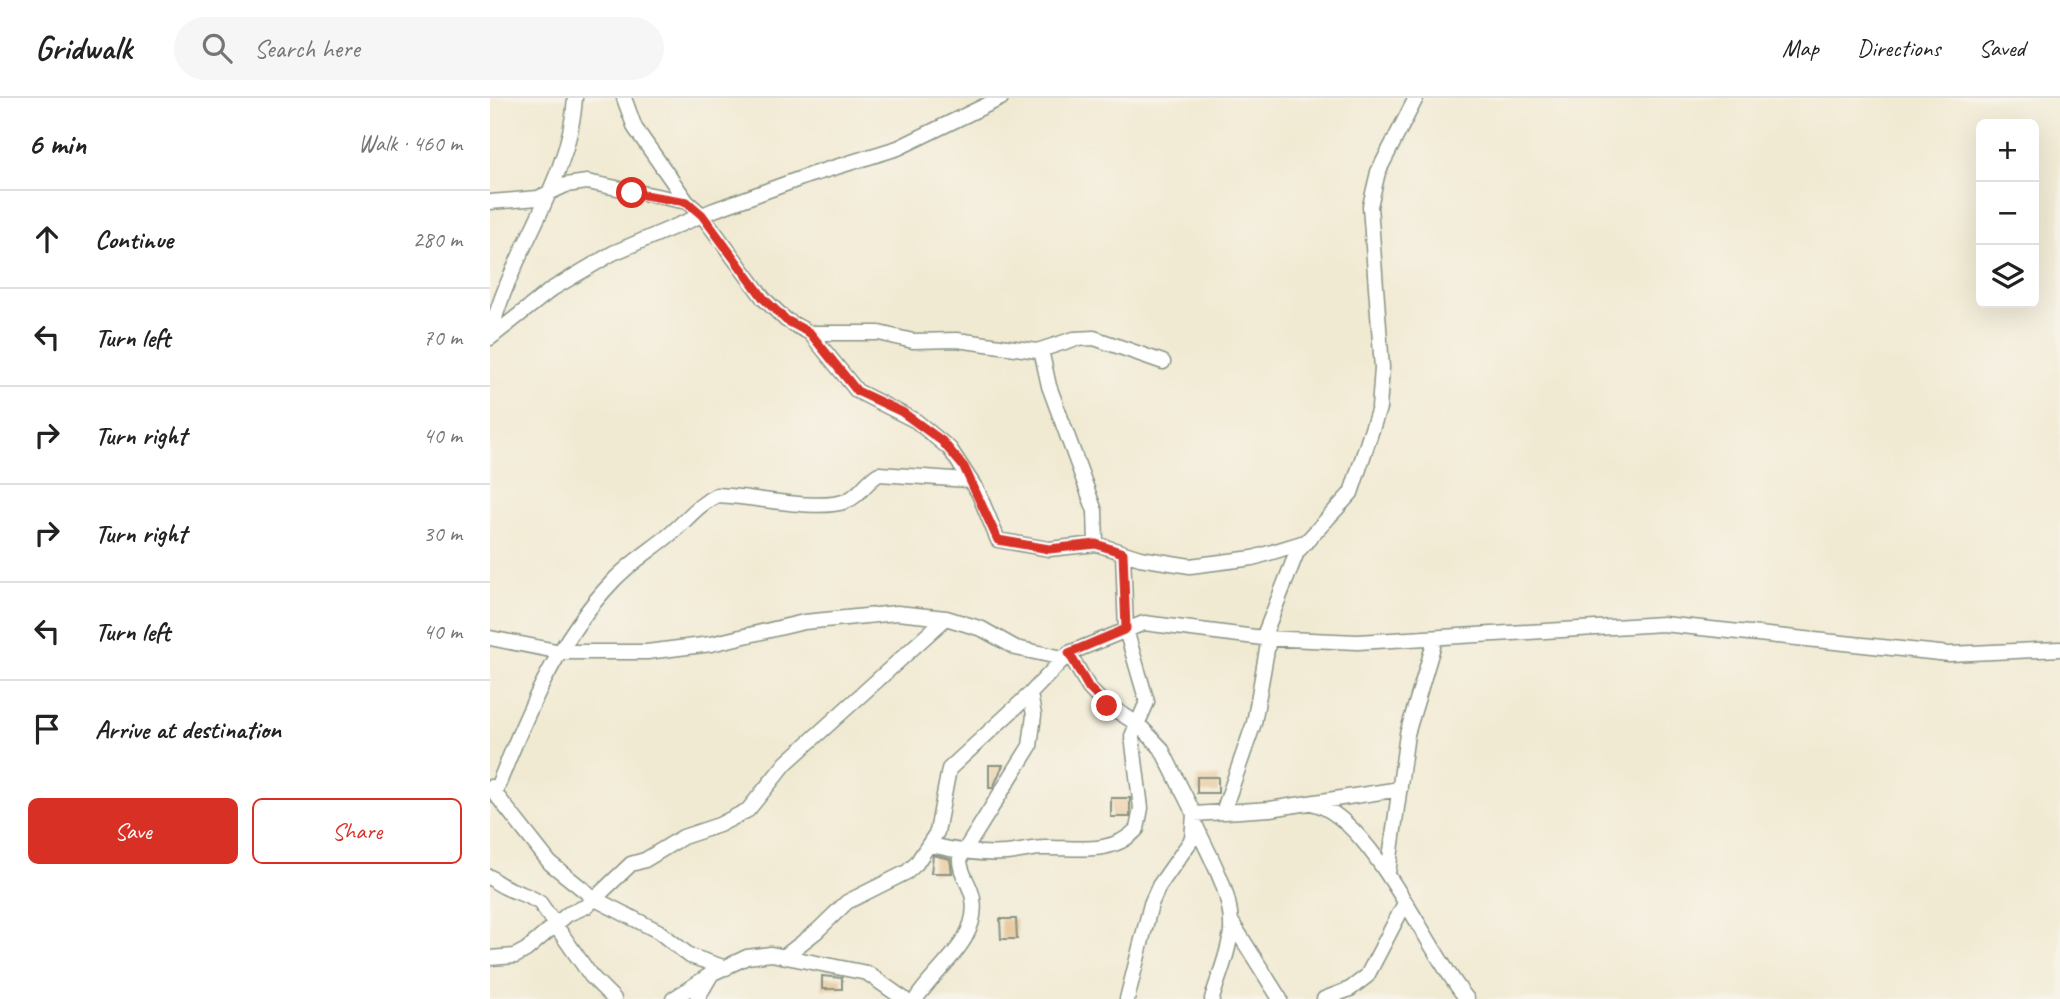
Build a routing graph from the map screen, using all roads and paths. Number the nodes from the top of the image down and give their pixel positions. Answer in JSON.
{"nodes":[{"id":1,"x":575,"y":98,"type":"edge"},
{"id":2,"x":624,"y":98,"type":"edge"},
{"id":3,"x":1001,"y":98,"type":"edge"},
{"id":4,"x":1416,"y":98,"type":"edge"},
{"id":5,"x":548,"y":195,"type":"junction"},
{"id":6,"x":490,"y":202,"type":"edge"},
{"id":7,"x":687,"y":202,"type":"junction"},
{"id":8,"x":702,"y":215,"type":"junction"},
{"id":9,"x":810,"y":333,"type":"junction"},
{"id":10,"x":490,"y":338,"type":"edge"},
{"id":11,"x":1041,"y":350,"type":"junction"},
{"id":12,"x":1163,"y":362,"type":"dead end"},
{"id":13,"x":968,"y":480,"type":"junction"},
{"id":14,"x":1305,"y":542,"type":"junction"},
{"id":15,"x":1096,"y":544,"type":"junction"},
{"id":16,"x":1123,"y":553,"type":"junction"},
{"id":17,"x":946,"y":618,"type":"junction"},
{"id":18,"x":1126,"y":629,"type":"junction"},
{"id":19,"x":490,"y":638,"type":"edge"},
{"id":20,"x":1266,"y":638,"type":"junction"},
{"id":21,"x":1434,"y":640,"type":"junction"},
{"id":22,"x":2060,"y":649,"type":"edge"},
{"id":23,"x":561,"y":652,"type":"junction"},
{"id":24,"x":1066,"y":655,"type":"junction"},
{"id":25,"x":1030,"y":694,"type":"junction"},
{"id":26,"x":1139,"y":725,"type":"junction"},
{"id":27,"x":1400,"y":789,"type":"junction"},
{"id":28,"x":492,"y":790,"type":"edge"},
{"id":29,"x":1311,"y":803,"type":"junction"},
{"id":30,"x":1223,"y":812,"type":"junction"},
{"id":31,"x":1194,"y":818,"type":"junction"},
{"id":32,"x":931,"y":845,"type":"junction"},
{"id":33,"x":964,"y":852,"type":"junction"},
{"id":34,"x":1388,"y":873,"type":"junction"},
{"id":35,"x":490,"y":877,"type":"edge"},
{"id":36,"x":595,"y":899,"type":"junction"},
{"id":37,"x":1405,"y":904,"type":"junction"},
{"id":38,"x":1230,"y":921,"type":"junction"},
{"id":39,"x":557,"y":925,"type":"junction"},
{"id":40,"x":785,"y":956,"type":"junction"},
{"id":41,"x":490,"y":958,"type":"edge"},
{"id":42,"x":726,"y":968,"type":"junction"},
{"id":43,"x":711,"y":974,"type":"junction"},
{"id":44,"x":1457,"y":996,"type":"edge"},
{"id":45,"x":614,"y":999,"type":"edge"},
{"id":46,"x":673,"y":999,"type":"edge"},
{"id":47,"x":697,"y":999,"type":"edge"},
{"id":48,"x":904,"y":999,"type":"edge"},
{"id":49,"x":916,"y":999,"type":"edge"},
{"id":50,"x":1127,"y":999,"type":"edge"},
{"id":51,"x":1212,"y":999,"type":"edge"},
{"id":52,"x":1280,"y":999,"type":"edge"},
{"id":53,"x":1324,"y":999,"type":"edge"}],
"edges":[{"from":1,"to":5,"type":"street"},
{"from":2,"to":7,"type":"street"},
{"from":3,"to":8,"type":"street"},
{"from":4,"to":14,"type":"street"},
{"from":5,"to":6,"type":"street"},
{"from":5,"to":7,"type":"street"},
{"from":5,"to":10,"type":"street"},
{"from":7,"to":8,"type":"street"},
{"from":8,"to":9,"type":"street"},
{"from":8,"to":10,"type":"street"},
{"from":9,"to":11,"type":"street"},
{"from":9,"to":13,"type":"street"},
{"from":11,"to":12,"type":"street"},
{"from":11,"to":15,"type":"street"},
{"from":13,"to":15,"type":"street"},
{"from":13,"to":23,"type":"street"},
{"from":14,"to":16,"type":"street"},
{"from":14,"to":20,"type":"street"},
{"from":15,"to":16,"type":"street"},
{"from":16,"to":18,"type":"street"},
{"from":17,"to":23,"type":"street"},
{"from":17,"to":24,"type":"street"},
{"from":17,"to":36,"type":"street"},
{"from":18,"to":20,"type":"street"},
{"from":18,"to":24,"type":"street"},
{"from":18,"to":26,"type":"street"},
{"from":19,"to":23,"type":"street"},
{"from":20,"to":21,"type":"street"},
{"from":20,"to":30,"type":"street"},
{"from":21,"to":22,"type":"street"},
{"from":21,"to":27,"type":"street"},
{"from":23,"to":28,"type":"street"},
{"from":24,"to":25,"type":"street"},
{"from":24,"to":26,"type":"street"},
{"from":25,"to":32,"type":"street"},
{"from":25,"to":33,"type":"street"},
{"from":26,"to":31,"type":"street"},
{"from":26,"to":33,"type":"street"},
{"from":27,"to":29,"type":"street"},
{"from":27,"to":34,"type":"street"},
{"from":28,"to":36,"type":"street"},
{"from":29,"to":30,"type":"street"},
{"from":29,"to":34,"type":"street"},
{"from":30,"to":31,"type":"street"},
{"from":31,"to":38,"type":"street"},
{"from":31,"to":50,"type":"street"},
{"from":32,"to":33,"type":"street"},
{"from":32,"to":40,"type":"street"},
{"from":33,"to":49,"type":"street"},
{"from":34,"to":37,"type":"street"},
{"from":35,"to":39,"type":"street"},
{"from":36,"to":39,"type":"street"},
{"from":36,"to":42,"type":"street"},
{"from":37,"to":44,"type":"street"},
{"from":37,"to":53,"type":"street"},
{"from":38,"to":51,"type":"street"},
{"from":38,"to":52,"type":"street"},
{"from":39,"to":41,"type":"street"},
{"from":39,"to":45,"type":"street"},
{"from":40,"to":42,"type":"street"},
{"from":40,"to":48,"type":"street"},
{"from":42,"to":43,"type":"street"},
{"from":43,"to":46,"type":"street"},
{"from":43,"to":47,"type":"street"}]}
